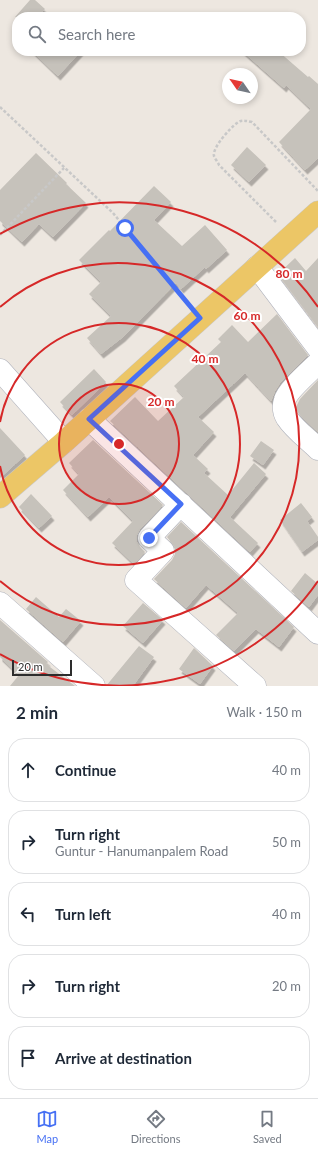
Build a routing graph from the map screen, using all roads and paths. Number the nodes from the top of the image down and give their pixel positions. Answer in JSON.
{"nodes":[{"id":1,"x":0,"y":107,"type":"edge"},
{"id":2,"x":64,"y":168,"type":"junction"},
{"id":3,"x":318,"y":191,"type":"edge"},
{"id":4,"x":318,"y":212,"type":"edge"},
{"id":5,"x":0,"y":236,"type":"edge"},
{"id":6,"x":290,"y":237,"type":"junction"},
{"id":7,"x":257,"y":267,"type":"junction"},
{"id":8,"x":200,"y":318,"type":"junction"},
{"id":9,"x":318,"y":348,"type":"edge"},
{"id":10,"x":318,"y":363,"type":"edge"},
{"id":11,"x":0,"y":370,"type":"edge"},
{"id":12,"x":89,"y":419,"type":"junction"},
{"id":13,"x":64,"y":442,"type":"junction"},
{"id":14,"x":318,"y":449,"type":"edge"},
{"id":15,"x":0,"y":497,"type":"edge"},
{"id":16,"x":181,"y":504,"type":"junction"},
{"id":17,"x":0,"y":604,"type":"edge"},
{"id":18,"x":318,"y":633,"type":"edge"},
{"id":19,"x":94,"y":686,"type":"edge"},
{"id":20,"x":254,"y":686,"type":"edge"}],
"edges":[{"from":1,"to":2,"type":"path"},
{"from":2,"to":5,"type":"path"},
{"from":2,"to":8,"type":"path"},
{"from":3,"to":6,"type":"path"},
{"from":4,"to":6,"type":"main road"},
{"from":6,"to":7,"type":"main road"},
{"from":7,"to":8,"type":"main road"},
{"from":7,"to":9,"type":"street"},
{"from":8,"to":12,"type":"main road"},
{"from":10,"to":14,"type":"street"},
{"from":11,"to":13,"type":"street"},
{"from":12,"to":13,"type":"main road"},
{"from":12,"to":16,"type":"street"},
{"from":13,"to":15,"type":"main road"},
{"from":16,"to":18,"type":"street"},
{"from":16,"to":20,"type":"street"},
{"from":17,"to":19,"type":"street"}]}
